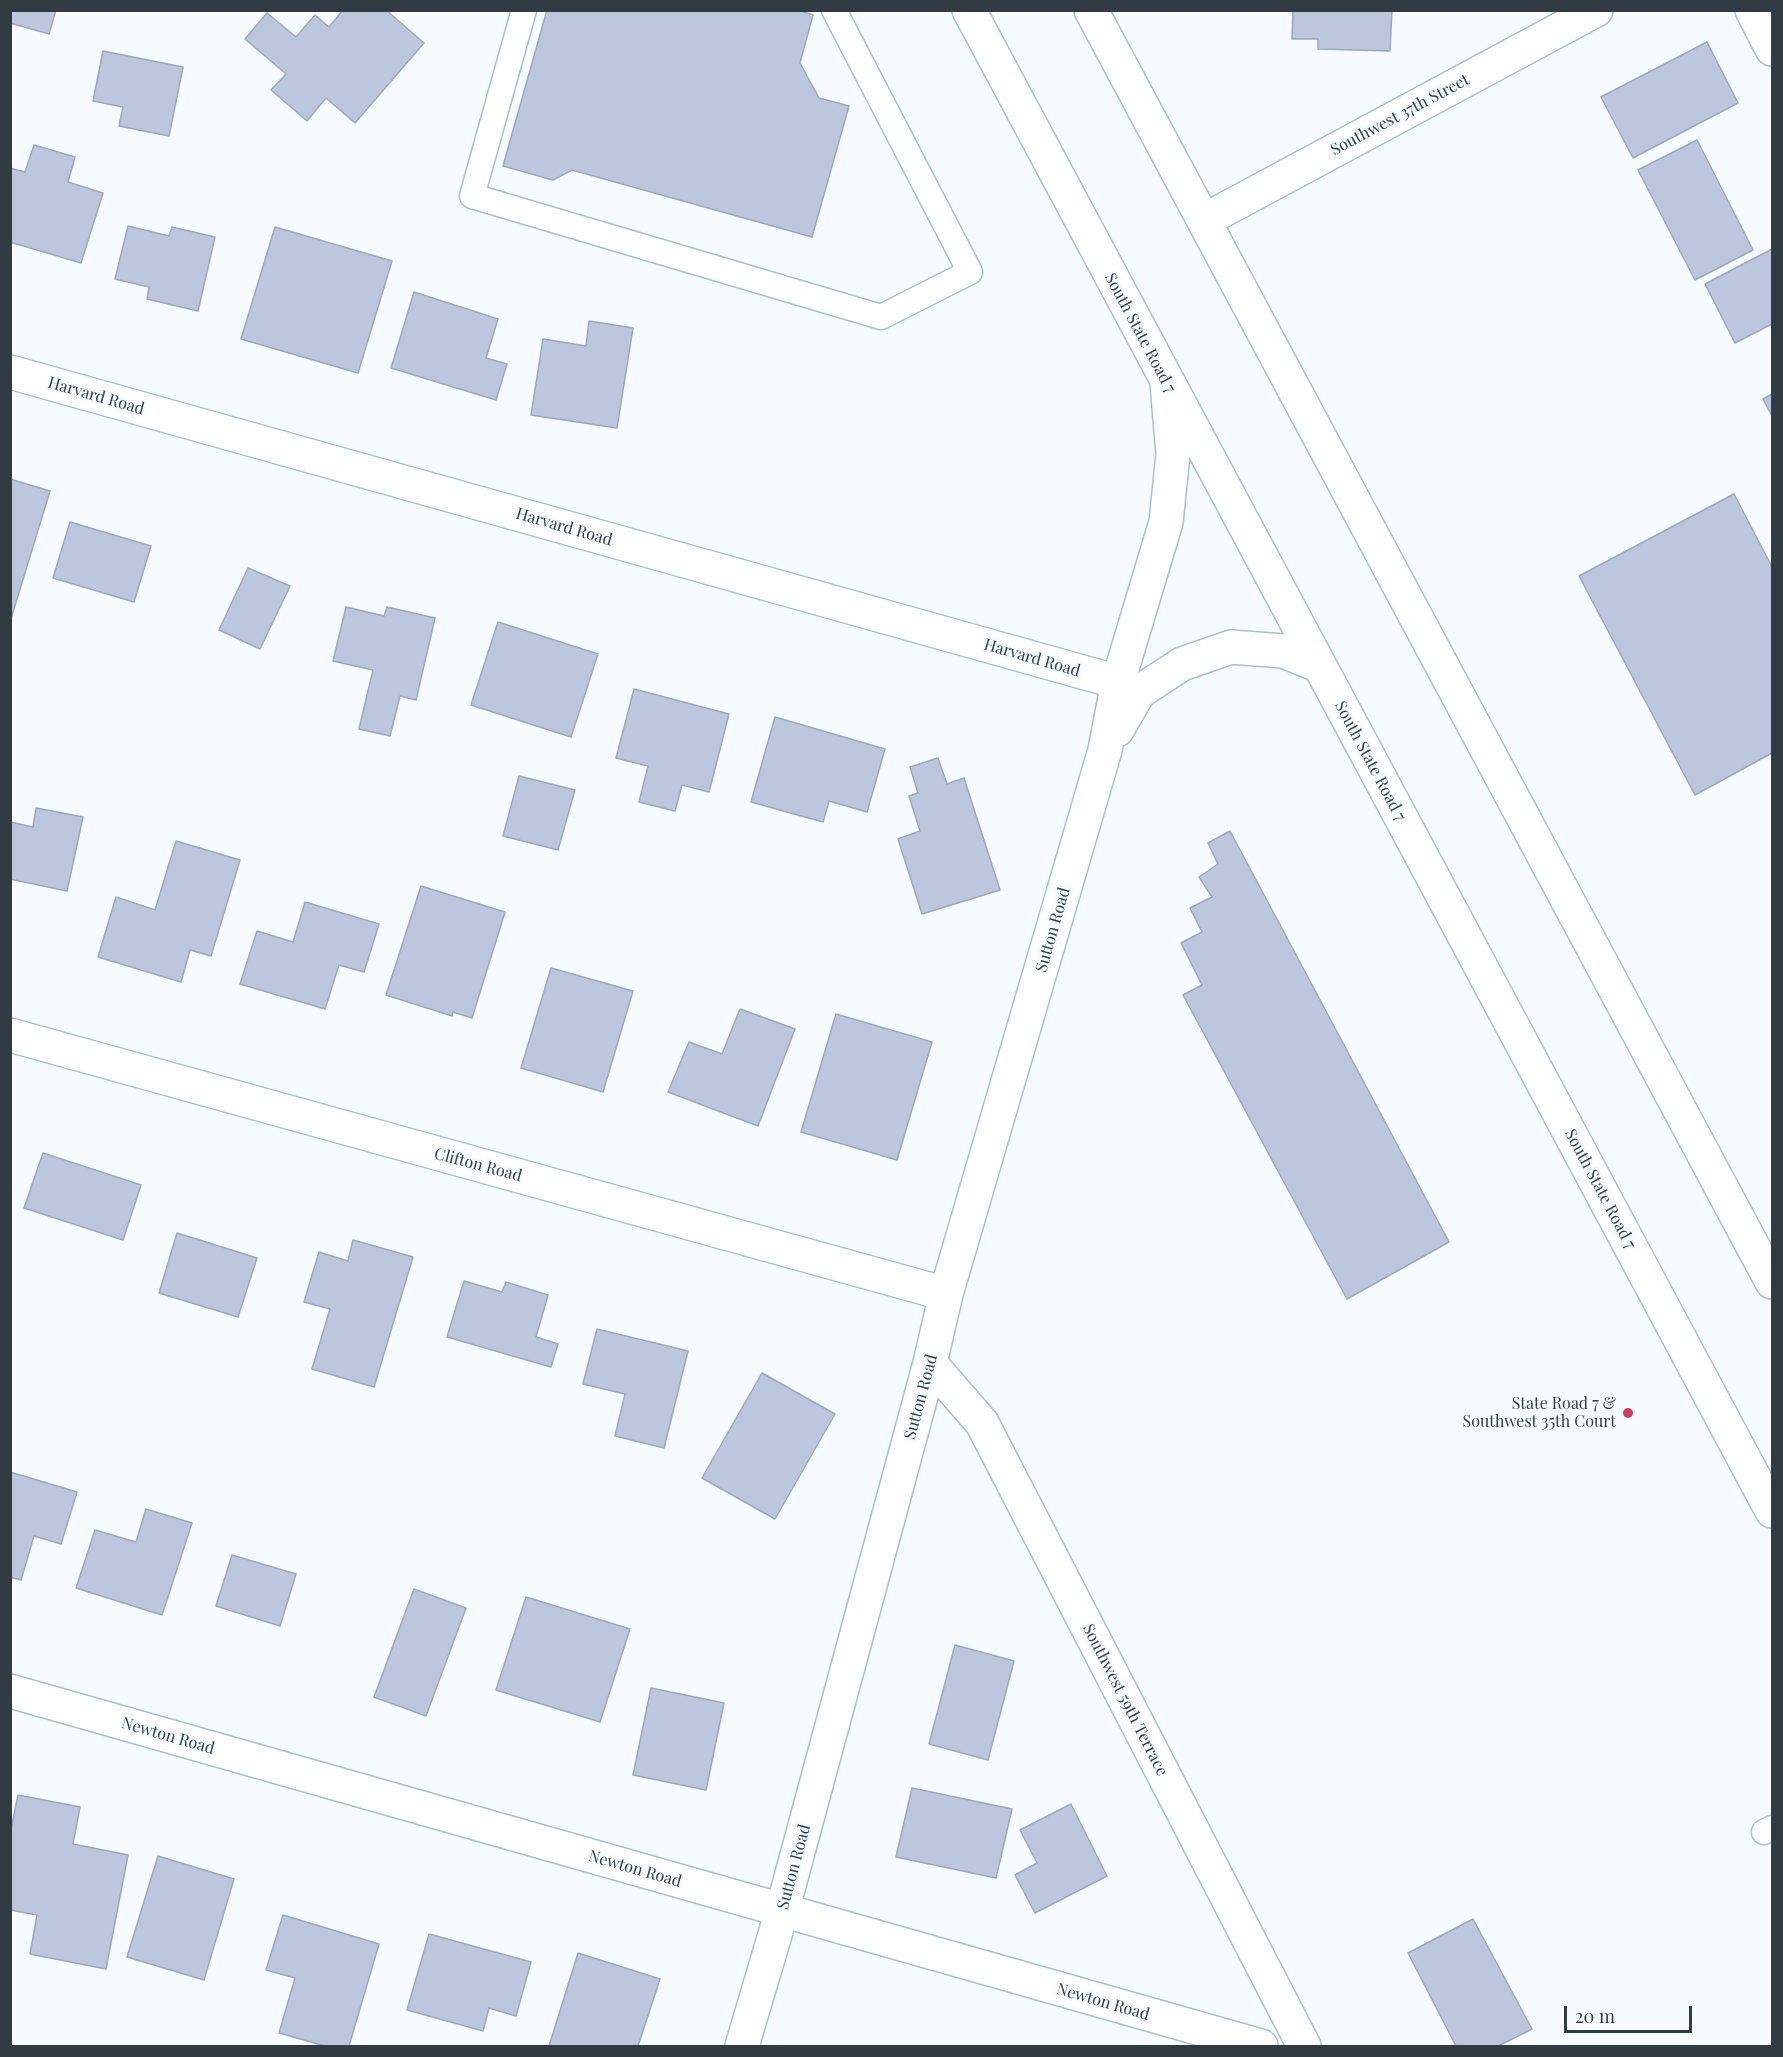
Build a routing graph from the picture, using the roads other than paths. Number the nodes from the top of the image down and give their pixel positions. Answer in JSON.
{"nodes":[{"id":1,"x":524,"y":10,"type":"edge"},
{"id":2,"x":834,"y":10,"type":"edge"},
{"id":3,"x":969,"y":10,"type":"edge"},
{"id":4,"x":1091,"y":10,"type":"edge"},
{"id":5,"x":1596,"y":10,"type":"edge"},
{"id":6,"x":1752,"y":10,"type":"edge"},
{"id":7,"x":1557,"y":20,"type":"edge"},
{"id":8,"x":1773,"y":49,"type":"edge"},
{"id":9,"x":1204,"y":219,"type":"junction"},
{"id":10,"x":10,"y":372,"type":"edge"},
{"id":11,"x":1167,"y":383,"type":"junction"},
{"id":12,"x":1318,"y":665,"type":"junction"},
{"id":13,"x":1118,"y":682,"type":"junction"},
{"id":14,"x":1105,"y":750,"type":"junction"},
{"id":15,"x":10,"y":1035,"type":"edge"},
{"id":16,"x":1770,"y":1269,"type":"edge"},
{"id":17,"x":946,"y":1294,"type":"junction"},
{"id":18,"x":930,"y":1363,"type":"junction"},
{"id":19,"x":1773,"y":1511,"type":"edge"},
{"id":20,"x":10,"y":1691,"type":"edge"},
{"id":21,"x":782,"y":1911,"type":"junction"},
{"id":22,"x":742,"y":2046,"type":"edge"},
{"id":23,"x":1261,"y":2046,"type":"edge"},
{"id":24,"x":1304,"y":2046,"type":"edge"}],
"edges":[{"from":1,"to":2,"type":"lane"},
{"from":3,"to":11,"type":"street","name":"South State Road 7"},
{"from":4,"to":9,"type":"street"},
{"from":5,"to":7,"type":"street","name":"Southwest 37th Street"},
{"from":6,"to":8,"type":"street"},
{"from":7,"to":9,"type":"street","name":"Southwest 37th Street"},
{"from":9,"to":16,"type":"street"},
{"from":10,"to":13,"type":"street","name":"Harvard Road"},
{"from":11,"to":12,"type":"street","name":"South State Road 7"},
{"from":11,"to":13,"type":"street","name":"Sutton Road"},
{"from":12,"to":14,"type":"street","name":"Sutton Road"},
{"from":12,"to":19,"type":"street","name":"South State Road 7"},
{"from":13,"to":14,"type":"street","name":"Sutton Road"},
{"from":14,"to":17,"type":"street","name":"Sutton Road"},
{"from":15,"to":17,"type":"street","name":"Clifton Road"},
{"from":17,"to":18,"type":"street","name":"Sutton Road"},
{"from":18,"to":21,"type":"street","name":"Sutton Road"},
{"from":18,"to":24,"type":"street","name":"Southwest 59th Terrace"},
{"from":20,"to":21,"type":"street","name":"Newton Road"},
{"from":21,"to":22,"type":"street","name":"Sutton Road"},
{"from":21,"to":23,"type":"street","name":"Newton Road"}]}
